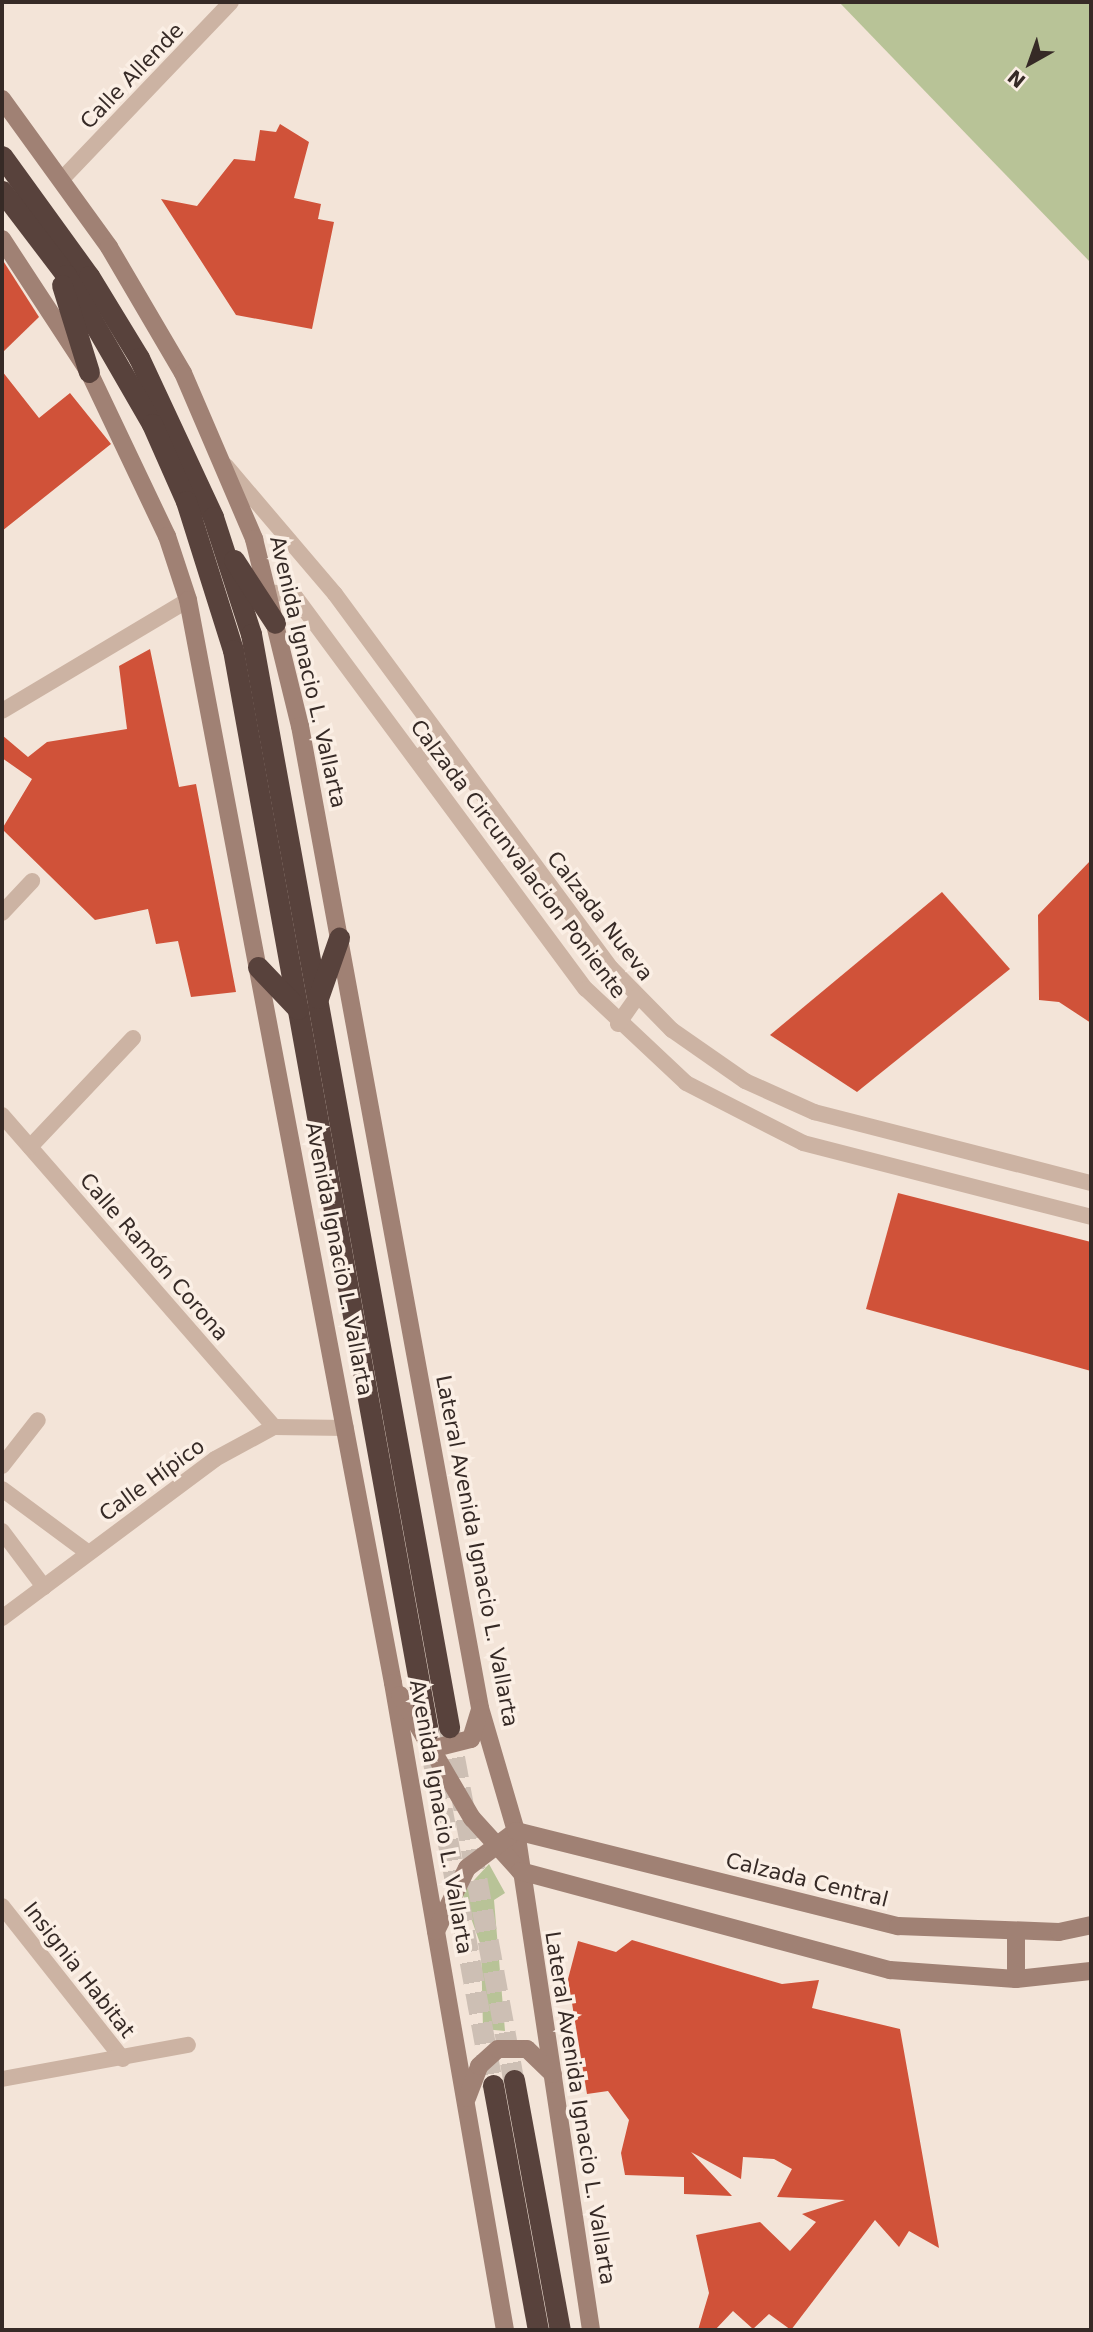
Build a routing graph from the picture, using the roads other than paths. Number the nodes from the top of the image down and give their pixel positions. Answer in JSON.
{"nodes":[{"id":1,"x":231,"y":2,"type":"edge"},
{"id":2,"x":2,"y":99,"type":"edge"},
{"id":3,"x":2,"y":139,"type":"edge"},
{"id":4,"x":2,"y":156,"type":"edge"},
{"id":5,"x":63,"y":178,"type":"junction"},
{"id":6,"x":2,"y":191,"type":"edge"},
{"id":7,"x":29,"y":192,"type":"junction"},
{"id":8,"x":2,"y":239,"type":"edge"},
{"id":9,"x":8,"y":261,"type":"edge"},
{"id":10,"x":56,"y":263,"type":"junction"},
{"id":11,"x":89,"y":372,"type":"junction"},
{"id":12,"x":226,"y":466,"type":"junction"},
{"id":13,"x":220,"y":540,"type":"junction"},
{"id":14,"x":267,"y":592,"type":"junction"},
{"id":15,"x":188,"y":600,"type":"junction"},
{"id":16,"x":275,"y":623,"type":"junction"},
{"id":17,"x":2,"y":710,"type":"edge"},
{"id":18,"x":442,"y":740,"type":"junction"},
{"id":19,"x":416,"y":759,"type":"junction"},
{"id":20,"x":32,"y":881,"type":"dead end"},
{"id":21,"x":2,"y":913,"type":"edge"},
{"id":22,"x":339,"y":938,"type":"junction"},
{"id":23,"x":258,"y":967,"type":"junction"},
{"id":24,"x":637,"y":997,"type":"junction"},
{"id":25,"x":308,"y":1004,"type":"junction"},
{"id":26,"x":618,"y":1024,"type":"junction"},
{"id":27,"x":133,"y":1038,"type":"dead end"},
{"id":28,"x":363,"y":1069,"type":"joint"},
{"id":29,"x":2,"y":1115,"type":"edge"},
{"id":30,"x":30,"y":1147,"type":"junction"},
{"id":31,"x":1091,"y":1183,"type":"edge"},
{"id":32,"x":1091,"y":1217,"type":"edge"},
{"id":33,"x":38,"y":1420,"type":"dead end"},
{"id":34,"x":274,"y":1427,"type":"junction"},
{"id":35,"x":346,"y":1429,"type":"junction"},
{"id":36,"x":2,"y":1466,"type":"edge"},
{"id":37,"x":2,"y":1489,"type":"edge"},
{"id":38,"x":2,"y":1531,"type":"edge"},
{"id":39,"x":87,"y":1552,"type":"junction"},
{"id":40,"x":44,"y":1587,"type":"junction"},
{"id":41,"x":2,"y":1618,"type":"edge"},
{"id":42,"x":393,"y":1683,"type":"junction"},
{"id":43,"x":480,"y":1708,"type":"junction"},
{"id":44,"x":436,"y":1736,"type":"junction"},
{"id":45,"x":516,"y":1831,"type":"junction"},
{"id":46,"x":491,"y":1844,"type":"junction"},
{"id":47,"x":520,"y":1871,"type":"junction"},
{"id":48,"x":2,"y":1906,"type":"edge"},
{"id":49,"x":1091,"y":1925,"type":"edge"},
{"id":50,"x":436,"y":1931,"type":"junction"},
{"id":51,"x":1016,"y":1931,"type":"junction"},
{"id":52,"x":1091,"y":1971,"type":"edge"},
{"id":53,"x":1016,"y":1979,"type":"junction"},
{"id":54,"x":188,"y":2045,"type":"dead end"},
{"id":55,"x":123,"y":2059,"type":"junction"},
{"id":56,"x":555,"y":2077,"type":"junction"},
{"id":57,"x":2,"y":2079,"type":"edge"},
{"id":58,"x":466,"y":2102,"type":"junction"},
{"id":59,"x":505,"y":2330,"type":"edge"},
{"id":60,"x":538,"y":2330,"type":"edge"},
{"id":61,"x":560,"y":2330,"type":"edge"},
{"id":62,"x":592,"y":2330,"type":"edge"}],
"edges":[{"from":1,"to":5,"type":"street","name":"Calle Allende"},
{"from":2,"to":5,"type":"street","name":"Avenida Ignacio L. Vallarta"},
{"from":3,"to":7,"type":"highway"},
{"from":4,"to":7,"type":"highway","name":"Avenida Ignacio L. Vallarta"},
{"from":5,"to":12,"type":"street","name":"Avenida Ignacio L. Vallarta"},
{"from":6,"to":10,"type":"highway","name":"Avenida Ignacio L. Vallarta"},
{"from":7,"to":13,"type":"highway","name":"Avenida Ignacio L. Vallarta"},
{"from":8,"to":9,"type":"street","name":"Avenida Ignacio L. Vallarta"},
{"from":9,"to":11,"type":"street","name":"Avenida Ignacio L. Vallarta"},
{"from":10,"to":11,"type":"highway"},
{"from":10,"to":25,"type":"highway","name":"Avenida Ignacio L. Vallarta"},
{"from":11,"to":15,"type":"street","name":"Avenida Ignacio L. Vallarta"},
{"from":12,"to":14,"type":"street","name":"Avenida Ignacio L. Vallarta"},
{"from":12,"to":18,"type":"street","name":"Calzada Nueva"},
{"from":13,"to":16,"type":"highway"},
{"from":13,"to":25,"type":"highway","name":"Avenida Ignacio L. Vallarta"},
{"from":14,"to":16,"type":"street","name":"Avenida Ignacio L. Vallarta"},
{"from":14,"to":19,"type":"street","name":"Calzada Circunvalacion Poniente"},
{"from":15,"to":17,"type":"street"},
{"from":15,"to":23,"type":"street","name":"Avenida Ignacio L. Vallarta"},
{"from":16,"to":22,"type":"street","name":"Avenida Ignacio L. Vallarta"},
{"from":18,"to":19,"type":"street"},
{"from":18,"to":24,"type":"street","name":"Calzada Nueva"},
{"from":19,"to":26,"type":"street","name":"Calzada Circunvalacion Poniente"},
{"from":20,"to":21,"type":"street"},
{"from":22,"to":25,"type":"highway"},
{"from":22,"to":28,"type":"street","name":"Avenida Ignacio L. Vallarta"},
{"from":23,"to":25,"type":"highway"},
{"from":23,"to":35,"type":"street","name":"Avenida Ignacio L. Vallarta"},
{"from":24,"to":26,"type":"street"},
{"from":24,"to":31,"type":"street","name":"Calzada Nueva"},
{"from":25,"to":44,"type":"highway","name":"Avenida Ignacio L. Vallarta"},
{"from":26,"to":32,"type":"street","name":"Calzada Circunvalacion Poniente"},
{"from":27,"to":30,"type":"street"},
{"from":28,"to":43,"type":"street","name":"Lateral Avenida Ignacio L. Vallarta"},
{"from":29,"to":30,"type":"street","name":"Calle Ramón Corona"},
{"from":30,"to":34,"type":"street","name":"Calle Ramón Corona"},
{"from":33,"to":36,"type":"street"},
{"from":34,"to":35,"type":"street"},
{"from":34,"to":39,"type":"street","name":"Calle Hípico"},
{"from":35,"to":42,"type":"street","name":"Avenida Ignacio L. Vallarta"},
{"from":37,"to":39,"type":"street"},
{"from":38,"to":40,"type":"street"},
{"from":39,"to":40,"type":"street","name":"Calle Hípico"},
{"from":40,"to":41,"type":"street","name":"Calle Hípico"},
{"from":42,"to":44,"type":"street"},
{"from":42,"to":50,"type":"street","name":"Avenida Ignacio L. Vallarta"},
{"from":43,"to":44,"type":"street"},
{"from":43,"to":45,"type":"street","name":"Lateral Avenida Ignacio L. Vallarta"},
{"from":44,"to":46,"type":"street"},
{"from":45,"to":46,"type":"street"},
{"from":45,"to":47,"type":"street","name":"Lateral Avenida Ignacio L. Vallarta"},
{"from":45,"to":51,"type":"street","name":"Calzada Central"},
{"from":46,"to":47,"type":"street"},
{"from":46,"to":50,"type":"street"},
{"from":47,"to":53,"type":"street"},
{"from":47,"to":56,"type":"street","name":"Lateral Avenida Ignacio L. Vallarta"},
{"from":48,"to":55,"type":"street","name":"Insignia Habitat"},
{"from":49,"to":51,"type":"street","name":"Calzada Central"},
{"from":50,"to":58,"type":"street","name":"Avenida Ignacio L. Vallarta"},
{"from":51,"to":53,"type":"street"},
{"from":52,"to":53,"type":"street"},
{"from":54,"to":55,"type":"street","name":"Insignia Habitat"},
{"from":55,"to":57,"type":"street","name":"Insignia Habitat"},
{"from":56,"to":58,"type":"street"},
{"from":56,"to":62,"type":"street","name":"Lateral Avenida Ignacio L. Vallarta"},
{"from":58,"to":59,"type":"street","name":"Avenida Ignacio L. Vallarta"},
{"from":60,"to":61,"type":"highway"}]}
